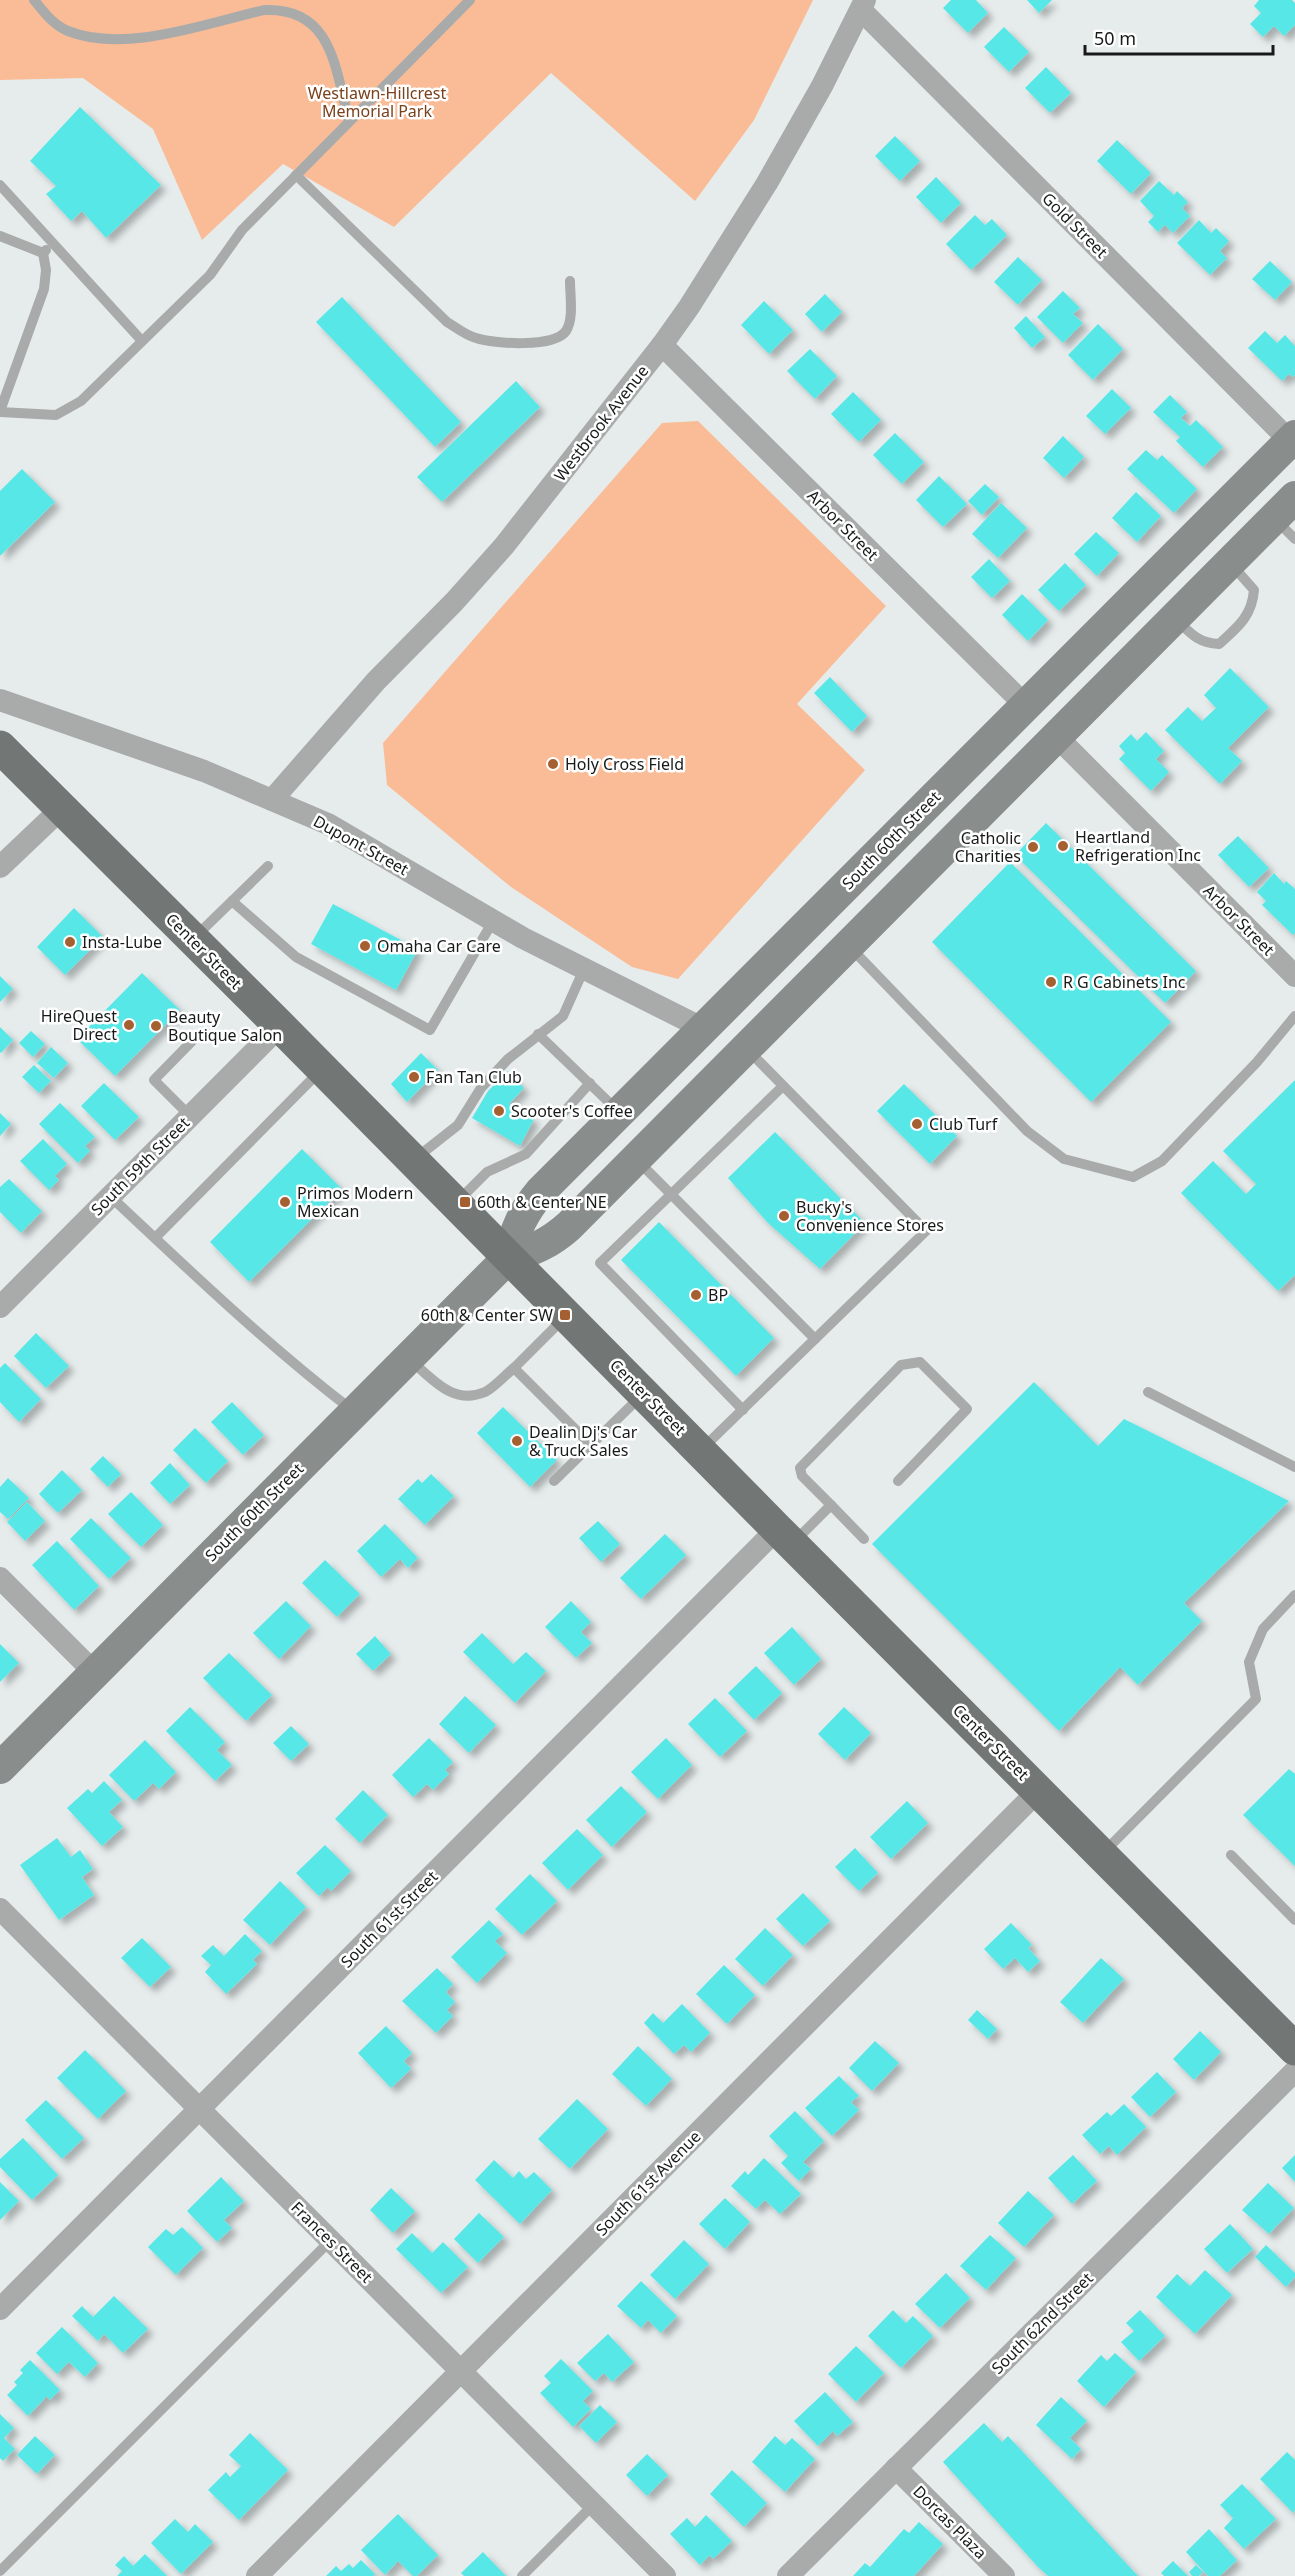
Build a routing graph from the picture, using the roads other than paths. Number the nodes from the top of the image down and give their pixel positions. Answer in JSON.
{"nodes":[{"id":1,"x":34,"y":0,"type":"edge"},
{"id":2,"x":470,"y":0,"type":"edge"},
{"id":3,"x":863,"y":5,"type":"edge"},
{"id":4,"x":350,"y":121,"type":"junction"},
{"id":5,"x":296,"y":175,"type":"junction"},
{"id":6,"x":0,"y":185,"type":"edge"},
{"id":7,"x":0,"y":236,"type":"edge"},
{"id":8,"x":53,"y":244,"type":"junction"},
{"id":9,"x":43,"y":253,"type":"junction"},
{"id":10,"x":570,"y":281,"type":"dead end"},
{"id":11,"x":142,"y":341,"type":"junction"},
{"id":12,"x":662,"y":345,"type":"junction"},
{"id":13,"x":0,"y":411,"type":"edge"},
{"id":14,"x":1292,"y":438,"type":"edge"},
{"id":15,"x":1288,"y":518,"type":"edge"},
{"id":16,"x":1229,"y":563,"type":"junction"},
{"id":17,"x":1155,"y":575,"type":"junction"},
{"id":18,"x":1175,"y":618,"type":"junction"},
{"id":19,"x":0,"y":700,"type":"edge"},
{"id":20,"x":1025,"y":705,"type":"junction"},
{"id":21,"x":1056,"y":736,"type":"junction"},
{"id":22,"x":0,"y":747,"type":"edge"},
{"id":23,"x":272,"y":800,"type":"junction"},
{"id":24,"x":61,"y":809,"type":"junction"},
{"id":25,"x":268,"y":866,"type":"dead end"},
{"id":26,"x":0,"y":867,"type":"edge"},
{"id":27,"x":919,"y":876,"type":"junction"},
{"id":28,"x":232,"y":901,"type":"junction"},
{"id":29,"x":493,"y":921,"type":"junction"},
{"id":30,"x":193,"y":940,"type":"junction"},
{"id":31,"x":849,"y":946,"type":"junction"},
{"id":32,"x":584,"y":969,"type":"junction"},
{"id":33,"x":1295,"y":976,"type":"edge"},
{"id":34,"x":1295,"y":1016,"type":"edge"},
{"id":35,"x":280,"y":1026,"type":"junction"},
{"id":36,"x":704,"y":1029,"type":"junction"},
{"id":37,"x":538,"y":1034,"type":"junction"},
{"id":38,"x":197,"y":1036,"type":"dead end"},
{"id":39,"x":747,"y":1049,"type":"junction"},
{"id":40,"x":322,"y":1069,"type":"junction"},
{"id":41,"x":590,"y":1083,"type":"junction"},
{"id":42,"x":783,"y":1086,"type":"junction"},
{"id":43,"x":620,"y":1112,"type":"junction"},
{"id":44,"x":190,"y":1116,"type":"junction"},
{"id":45,"x":636,"y":1159,"type":"junction"},
{"id":46,"x":413,"y":1160,"type":"junction"},
{"id":47,"x":670,"y":1194,"type":"junction"},
{"id":48,"x":110,"y":1196,"type":"junction"},
{"id":49,"x":456,"y":1203,"type":"junction"},
{"id":50,"x":154,"y":1238,"type":"junction"},
{"id":51,"x":509,"y":1257,"type":"junction"},
{"id":52,"x":0,"y":1307,"type":"edge"},
{"id":53,"x":567,"y":1315,"type":"junction"},
{"id":54,"x":815,"y":1340,"type":"junction"},
{"id":55,"x":409,"y":1358,"type":"junction"},
{"id":56,"x":514,"y":1368,"type":"junction"},
{"id":57,"x":1148,"y":1392,"type":"dead end"},
{"id":58,"x":644,"y":1394,"type":"junction"},
{"id":59,"x":743,"y":1410,"type":"junction"},
{"id":60,"x":354,"y":1412,"type":"junction"},
{"id":61,"x":591,"y":1445,"type":"junction"},
{"id":62,"x":701,"y":1451,"type":"junction"},
{"id":63,"x":1295,"y":1467,"type":"edge"},
{"id":64,"x":554,"y":1481,"type":"dead end"},
{"id":65,"x":897,"y":1481,"type":"dead end"},
{"id":66,"x":831,"y":1505,"type":"junction"},
{"id":67,"x":785,"y":1537,"type":"junction"},
{"id":68,"x":864,"y":1539,"type":"dead end"},
{"id":69,"x":0,"y":1578,"type":"edge"},
{"id":70,"x":1295,"y":1595,"type":"edge"},
{"id":71,"x":95,"y":1673,"type":"junction"},
{"id":72,"x":0,"y":1768,"type":"edge"},
{"id":73,"x":1039,"y":1790,"type":"junction"},
{"id":74,"x":1102,"y":1854,"type":"junction"},
{"id":75,"x":1231,"y":1855,"type":"dead end"},
{"id":76,"x":0,"y":1909,"type":"edge"},
{"id":77,"x":1295,"y":1920,"type":"edge"},
{"id":78,"x":1294,"y":2051,"type":"edge"},
{"id":79,"x":200,"y":2109,"type":"junction"},
{"id":80,"x":331,"y":2240,"type":"junction"},
{"id":81,"x":0,"y":2310,"type":"edge"},
{"id":82,"x":460,"y":2372,"type":"junction"},
{"id":83,"x":897,"y":2468,"type":"junction"},
{"id":84,"x":594,"y":2504,"type":"junction"},
{"id":85,"x":0,"y":2571,"type":"edge"},
{"id":86,"x":257,"y":2576,"type":"edge"},
{"id":87,"x":522,"y":2576,"type":"edge"},
{"id":88,"x":665,"y":2576,"type":"edge"},
{"id":89,"x":788,"y":2576,"type":"edge"},
{"id":90,"x":1004,"y":2576,"type":"edge"}],
"edges":[{"from":1,"to":4,"type":"lane"},
{"from":2,"to":4,"type":"lane"},
{"from":3,"to":12,"type":"street","name":"Westbrook Avenue"},
{"from":3,"to":14,"type":"street","name":"Gold Street"},
{"from":4,"to":5,"type":"lane"},
{"from":5,"to":10,"type":"lane"},
{"from":5,"to":11,"type":"lane"},
{"from":6,"to":8,"type":"lane"},
{"from":7,"to":9,"type":"lane"},
{"from":8,"to":9,"type":"lane"},
{"from":8,"to":11,"type":"lane"},
{"from":9,"to":13,"type":"lane"},
{"from":11,"to":13,"type":"lane"},
{"from":12,"to":20,"type":"street","name":"Arbor Street"},
{"from":12,"to":23,"type":"street","name":"Westbrook Avenue"},
{"from":14,"to":17,"type":"main road","name":"South 60th Street"},
{"from":15,"to":16,"type":"main road","name":"South 60th Street"},
{"from":16,"to":18,"type":"main road","name":"South 60th Street"},
{"from":16,"to":18,"type":"lane"},
{"from":17,"to":20,"type":"main road","name":"South 60th Street"},
{"from":17,"to":21,"type":"main road"},
{"from":18,"to":21,"type":"main road","name":"South 60th Street"},
{"from":19,"to":23,"type":"street","name":"Dupont Street"},
{"from":20,"to":27,"type":"main road"},
{"from":20,"to":36,"type":"main road","name":"South 60th Street"},
{"from":21,"to":27,"type":"main road","name":"South 60th Street"},
{"from":21,"to":33,"type":"street","name":"Arbor Street"},
{"from":22,"to":24,"type":"main road","name":"Center Street"},
{"from":23,"to":29,"type":"street","name":"Dupont Street"},
{"from":24,"to":26,"type":"street"},
{"from":24,"to":30,"type":"main road","name":"Center Street"},
{"from":25,"to":28,"type":"lane"},
{"from":27,"to":31,"type":"main road","name":"South 60th Street"},
{"from":28,"to":29,"type":"lane"},
{"from":28,"to":30,"type":"lane"},
{"from":29,"to":32,"type":"street","name":"Dupont Street"},
{"from":30,"to":35,"type":"main road","name":"Center Street"},
{"from":31,"to":34,"type":"lane"},
{"from":31,"to":39,"type":"main road","name":"South 60th Street"},
{"from":32,"to":36,"type":"street","name":"Dupont Street"},
{"from":32,"to":37,"type":"lane"},
{"from":35,"to":40,"type":"main road","name":"Center Street"},
{"from":35,"to":44,"type":"street","name":"South 59th Street"},
{"from":36,"to":43,"type":"main road","name":"South 60th Street"},
{"from":37,"to":41,"type":"lane"},
{"from":37,"to":46,"type":"lane"},
{"from":38,"to":44,"type":"lane"},
{"from":39,"to":42,"type":"lane"},
{"from":39,"to":45,"type":"main road","name":"South 60th Street"},
{"from":40,"to":46,"type":"main road","name":"Center Street"},
{"from":40,"to":50,"type":"lane"},
{"from":41,"to":43,"type":"lane"},
{"from":41,"to":49,"type":"lane"},
{"from":42,"to":47,"type":"lane"},
{"from":42,"to":54,"type":"lane"},
{"from":43,"to":51,"type":"main road","name":"South 60th Street"},
{"from":44,"to":48,"type":"street","name":"South 59th Street"},
{"from":45,"to":47,"type":"lane"},
{"from":45,"to":51,"type":"main road","name":"South 60th Street"},
{"from":46,"to":49,"type":"main road","name":"Center Street"},
{"from":47,"to":54,"type":"lane"},
{"from":47,"to":59,"type":"lane"},
{"from":48,"to":50,"type":"lane"},
{"from":48,"to":52,"type":"street","name":"South 59th Street"},
{"from":49,"to":51,"type":"main road","name":"Center Street"},
{"from":50,"to":60,"type":"lane"},
{"from":51,"to":53,"type":"main road","name":"Center Street"},
{"from":51,"to":55,"type":"main road","name":"South 60th Street"},
{"from":53,"to":56,"type":"lane"},
{"from":53,"to":58,"type":"main road","name":"Center Street"},
{"from":54,"to":59,"type":"lane"},
{"from":55,"to":56,"type":"lane"},
{"from":55,"to":60,"type":"main road","name":"South 60th Street"},
{"from":56,"to":61,"type":"lane"},
{"from":57,"to":63,"type":"lane"},
{"from":58,"to":61,"type":"lane"},
{"from":58,"to":62,"type":"main road","name":"Center Street"},
{"from":59,"to":62,"type":"lane"},
{"from":60,"to":71,"type":"main road","name":"South 60th Street"},
{"from":61,"to":64,"type":"lane"},
{"from":62,"to":67,"type":"main road","name":"Center Street"},
{"from":65,"to":66,"type":"lane"},
{"from":66,"to":67,"type":"lane"},
{"from":66,"to":68,"type":"lane"},
{"from":67,"to":73,"type":"main road","name":"Center Street"},
{"from":67,"to":79,"type":"street","name":"South 61st Street"},
{"from":69,"to":71,"type":"street"},
{"from":70,"to":74,"type":"lane"},
{"from":71,"to":72,"type":"main road","name":"South 60th Street"},
{"from":73,"to":74,"type":"main road","name":"Center Street"},
{"from":73,"to":82,"type":"street","name":"South 61st Avenue"},
{"from":74,"to":78,"type":"main road","name":"Center Street"},
{"from":75,"to":77,"type":"lane"},
{"from":76,"to":79,"type":"street","name":"Frances Street"},
{"from":78,"to":83,"type":"street","name":"South 62nd Street"},
{"from":79,"to":80,"type":"street","name":"Frances Street"},
{"from":79,"to":81,"type":"street","name":"South 61st Street"},
{"from":80,"to":82,"type":"street","name":"Frances Street"},
{"from":80,"to":85,"type":"lane"},
{"from":82,"to":84,"type":"street","name":"Frances Street"},
{"from":82,"to":86,"type":"street","name":"South 61st Avenue"},
{"from":83,"to":89,"type":"street","name":"South 62nd Street"},
{"from":83,"to":90,"type":"street","name":"Dorcas Plaza"},
{"from":84,"to":87,"type":"lane"},
{"from":84,"to":88,"type":"street","name":"Frances Street"}]}
